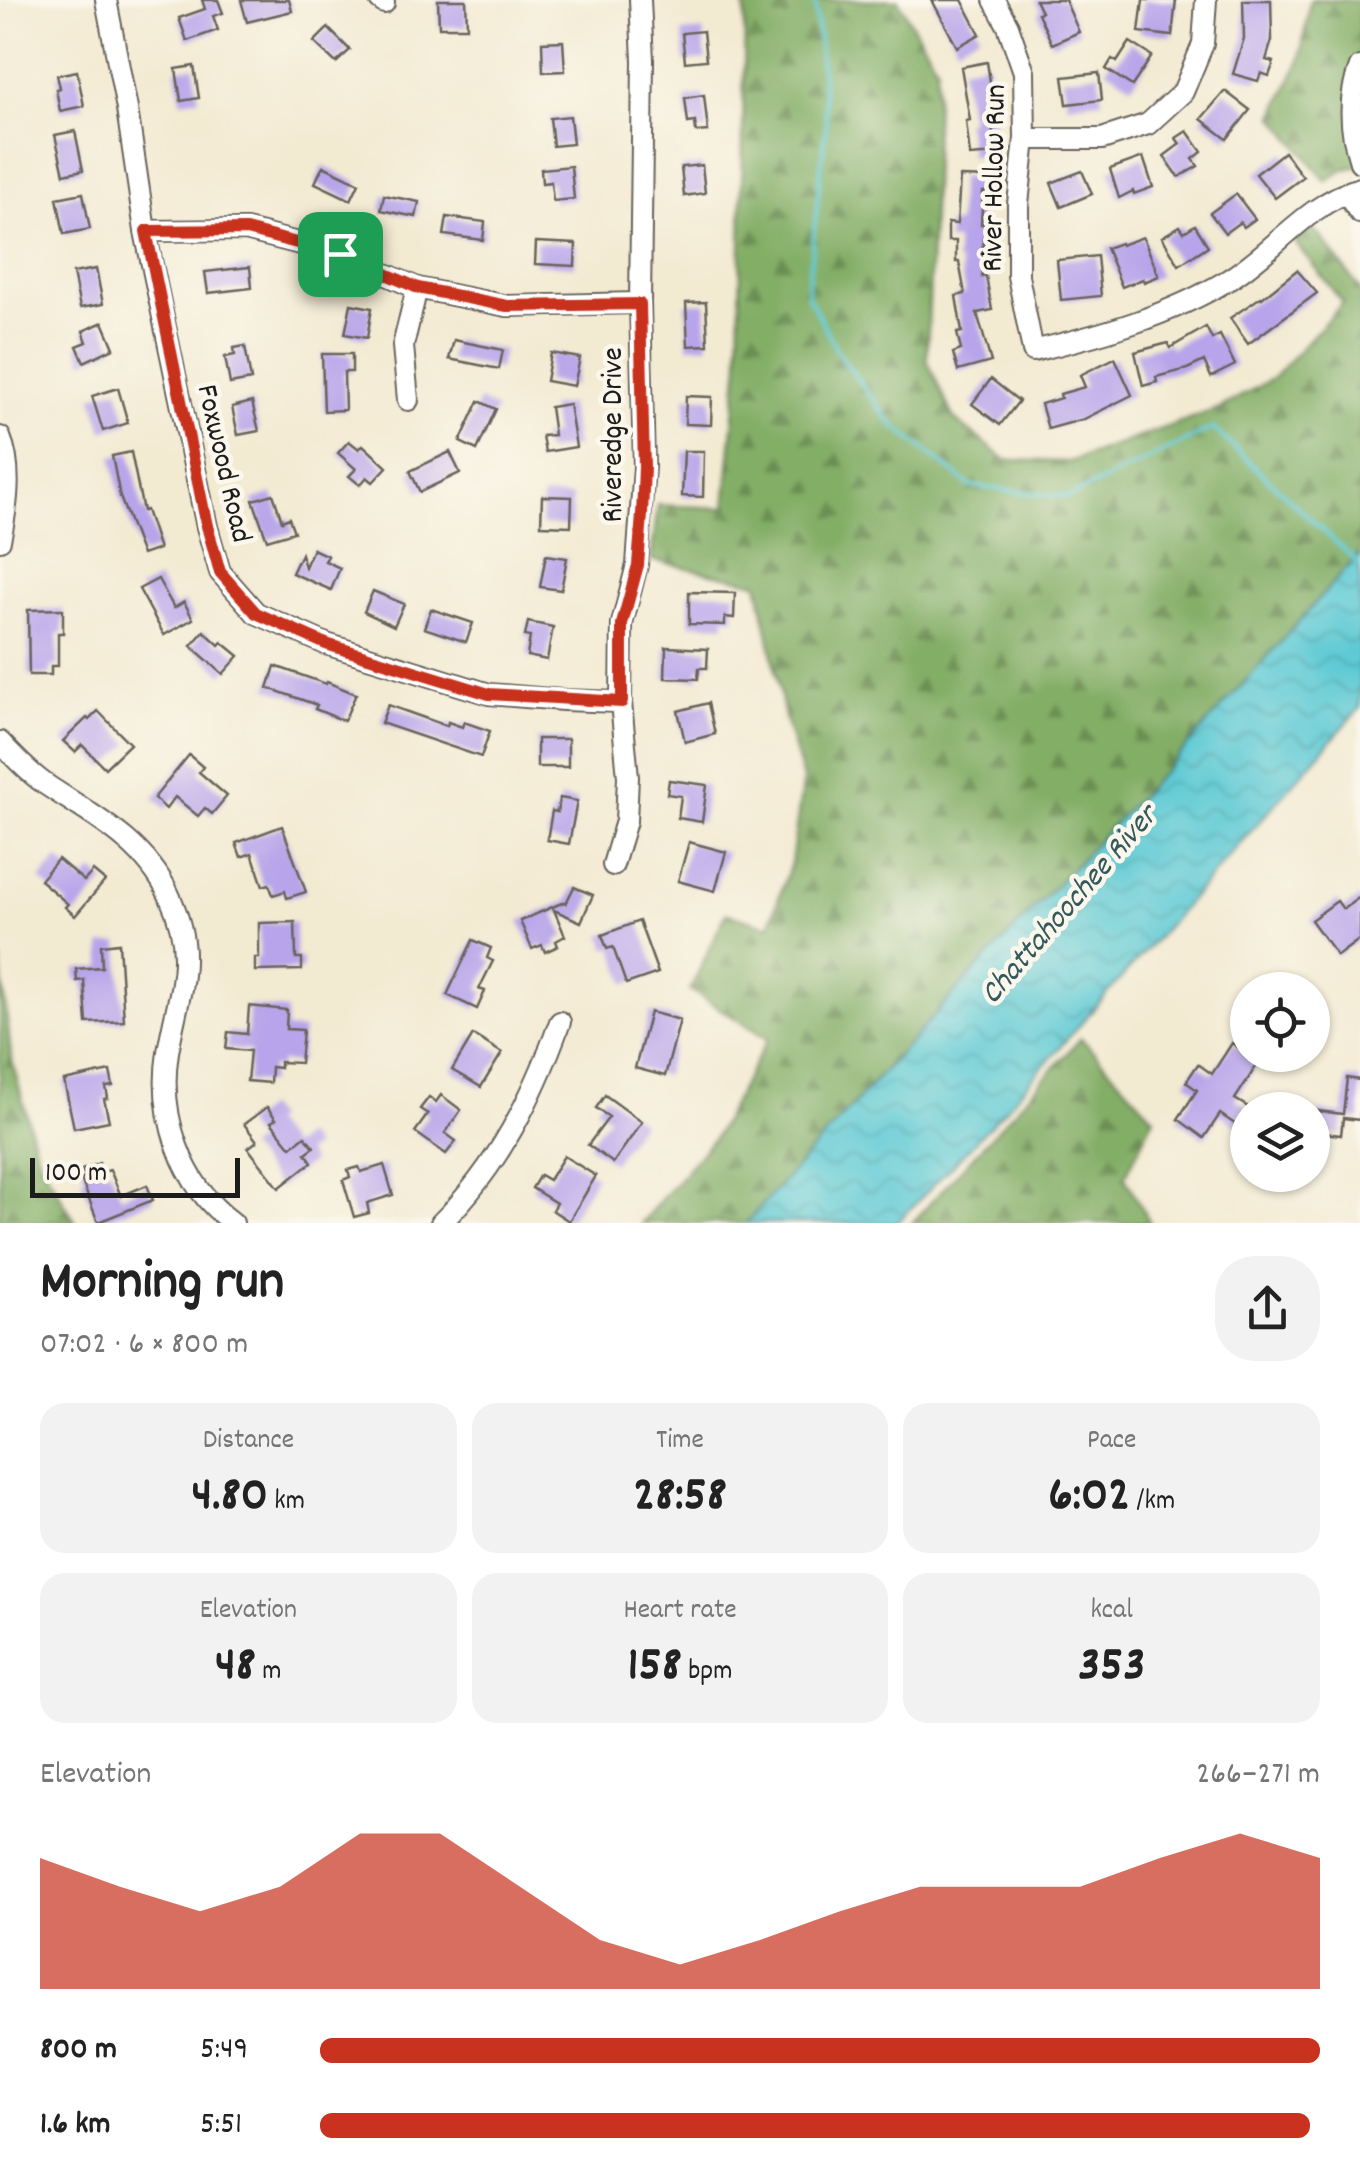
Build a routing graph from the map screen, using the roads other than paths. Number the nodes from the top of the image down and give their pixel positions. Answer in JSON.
{"nodes":[{"id":1,"x":106,"y":0,"type":"edge"},
{"id":2,"x":640,"y":0,"type":"edge"},
{"id":3,"x":994,"y":0,"type":"edge"},
{"id":4,"x":1206,"y":0,"type":"edge"},
{"id":5,"x":1360,"y":67,"type":"edge"},
{"id":6,"x":1025,"y":139,"type":"junction"},
{"id":7,"x":1360,"y":162,"type":"edge"},
{"id":8,"x":1353,"y":191,"type":"edge"},
{"id":9,"x":1360,"y":213,"type":"edge"},
{"id":10,"x":146,"y":231,"type":"junction"},
{"id":11,"x":418,"y":288,"type":"junction"},
{"id":12,"x":640,"y":304,"type":"junction"},
{"id":13,"x":408,"y":400,"type":"dead end"},
{"id":14,"x":0,"y":438,"type":"edge"},
{"id":15,"x":0,"y":540,"type":"edge"},
{"id":16,"x":622,"y":702,"type":"junction"},
{"id":17,"x":0,"y":742,"type":"edge"},
{"id":18,"x":613,"y":865,"type":"dead end"},
{"id":19,"x":560,"y":1022,"type":"dead end"},
{"id":20,"x":233,"y":1223,"type":"edge"},
{"id":21,"x":440,"y":1223,"type":"edge"}],
"edges":[{"from":1,"to":10,"type":"street","name":"Foxwood Road"},
{"from":2,"to":12,"type":"street","name":"Riveredge Drive"},
{"from":3,"to":6,"type":"street","name":"River Hollow Run"},
{"from":4,"to":6,"type":"street"},
{"from":5,"to":7,"type":"street"},
{"from":6,"to":8,"type":"street","name":"River Hollow Run"},
{"from":8,"to":9,"type":"street"},
{"from":10,"to":11,"type":"street"},
{"from":10,"to":16,"type":"street","name":"Foxwood Road"},
{"from":11,"to":12,"type":"street"},
{"from":11,"to":13,"type":"street"},
{"from":12,"to":16,"type":"street","name":"Riveredge Drive"},
{"from":14,"to":15,"type":"street"},
{"from":16,"to":18,"type":"street","name":"Riveredge Drive"},
{"from":17,"to":20,"type":"street"},
{"from":19,"to":21,"type":"street"}]}
